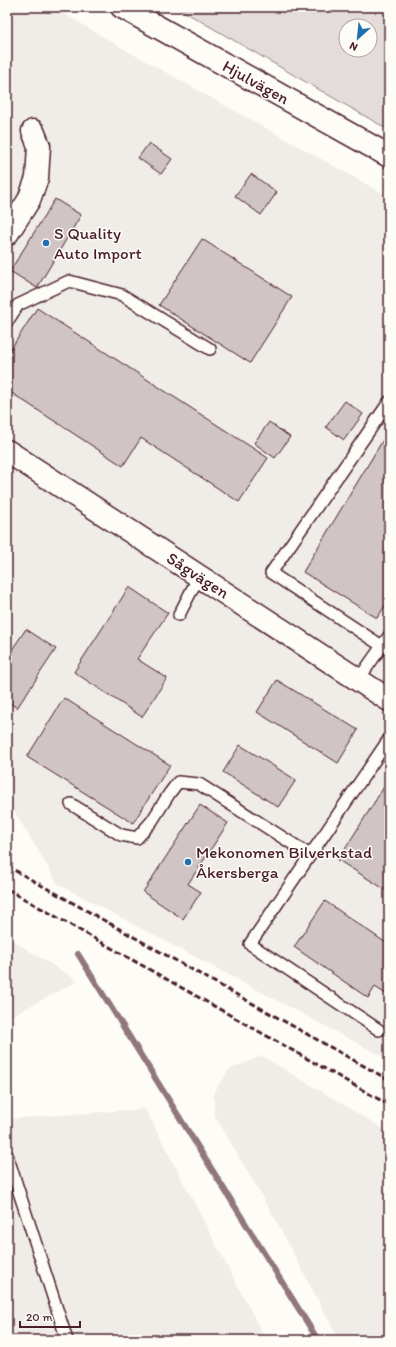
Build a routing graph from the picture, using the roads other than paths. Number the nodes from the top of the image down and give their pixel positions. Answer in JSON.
{"nodes":[{"id":1,"x":122,"y":7,"type":"edge"},
{"id":2,"x":32,"y":132,"type":"dead end"},
{"id":3,"x":389,"y":156,"type":"edge"},
{"id":4,"x":7,"y":234,"type":"edge"},
{"id":5,"x":7,"y":322,"type":"edge"},
{"id":6,"x":210,"y":350,"type":"dead end"},
{"id":7,"x":389,"y":402,"type":"edge"},
{"id":8,"x":7,"y":451,"type":"edge"},
{"id":9,"x":199,"y":576,"type":"junction"},
{"id":10,"x":179,"y":615,"type":"dead end"},
{"id":11,"x":389,"y":636,"type":"edge"},
{"id":12,"x":382,"y":646,"type":"junction"},
{"id":13,"x":358,"y":680,"type":"junction"},
{"id":14,"x":389,"y":700,"type":"edge"},
{"id":15,"x":389,"y":739,"type":"edge"},
{"id":16,"x":71,"y":804,"type":"dead end"},
{"id":17,"x":310,"y":855,"type":"junction"},
{"id":18,"x":379,"y":1030,"type":"dead end"},
{"id":19,"x":7,"y":1155,"type":"edge"},
{"id":20,"x":67,"y":1340,"type":"edge"}],
"edges":[{"from":1,"to":3,"type":"street","name":"Hjulvägen"},
{"from":2,"to":4,"type":"street"},
{"from":5,"to":6,"type":"lane"},
{"from":7,"to":12,"type":"lane"},
{"from":8,"to":9,"type":"street","name":"Sågvägen"},
{"from":9,"to":10,"type":"lane"},
{"from":9,"to":13,"type":"street","name":"Sågvägen"},
{"from":11,"to":12,"type":"lane"},
{"from":12,"to":13,"type":"lane"},
{"from":13,"to":14,"type":"street","name":"Sågvägen"},
{"from":15,"to":17,"type":"lane"},
{"from":16,"to":17,"type":"lane"},
{"from":17,"to":18,"type":"lane"},
{"from":19,"to":20,"type":"lane"}]}
